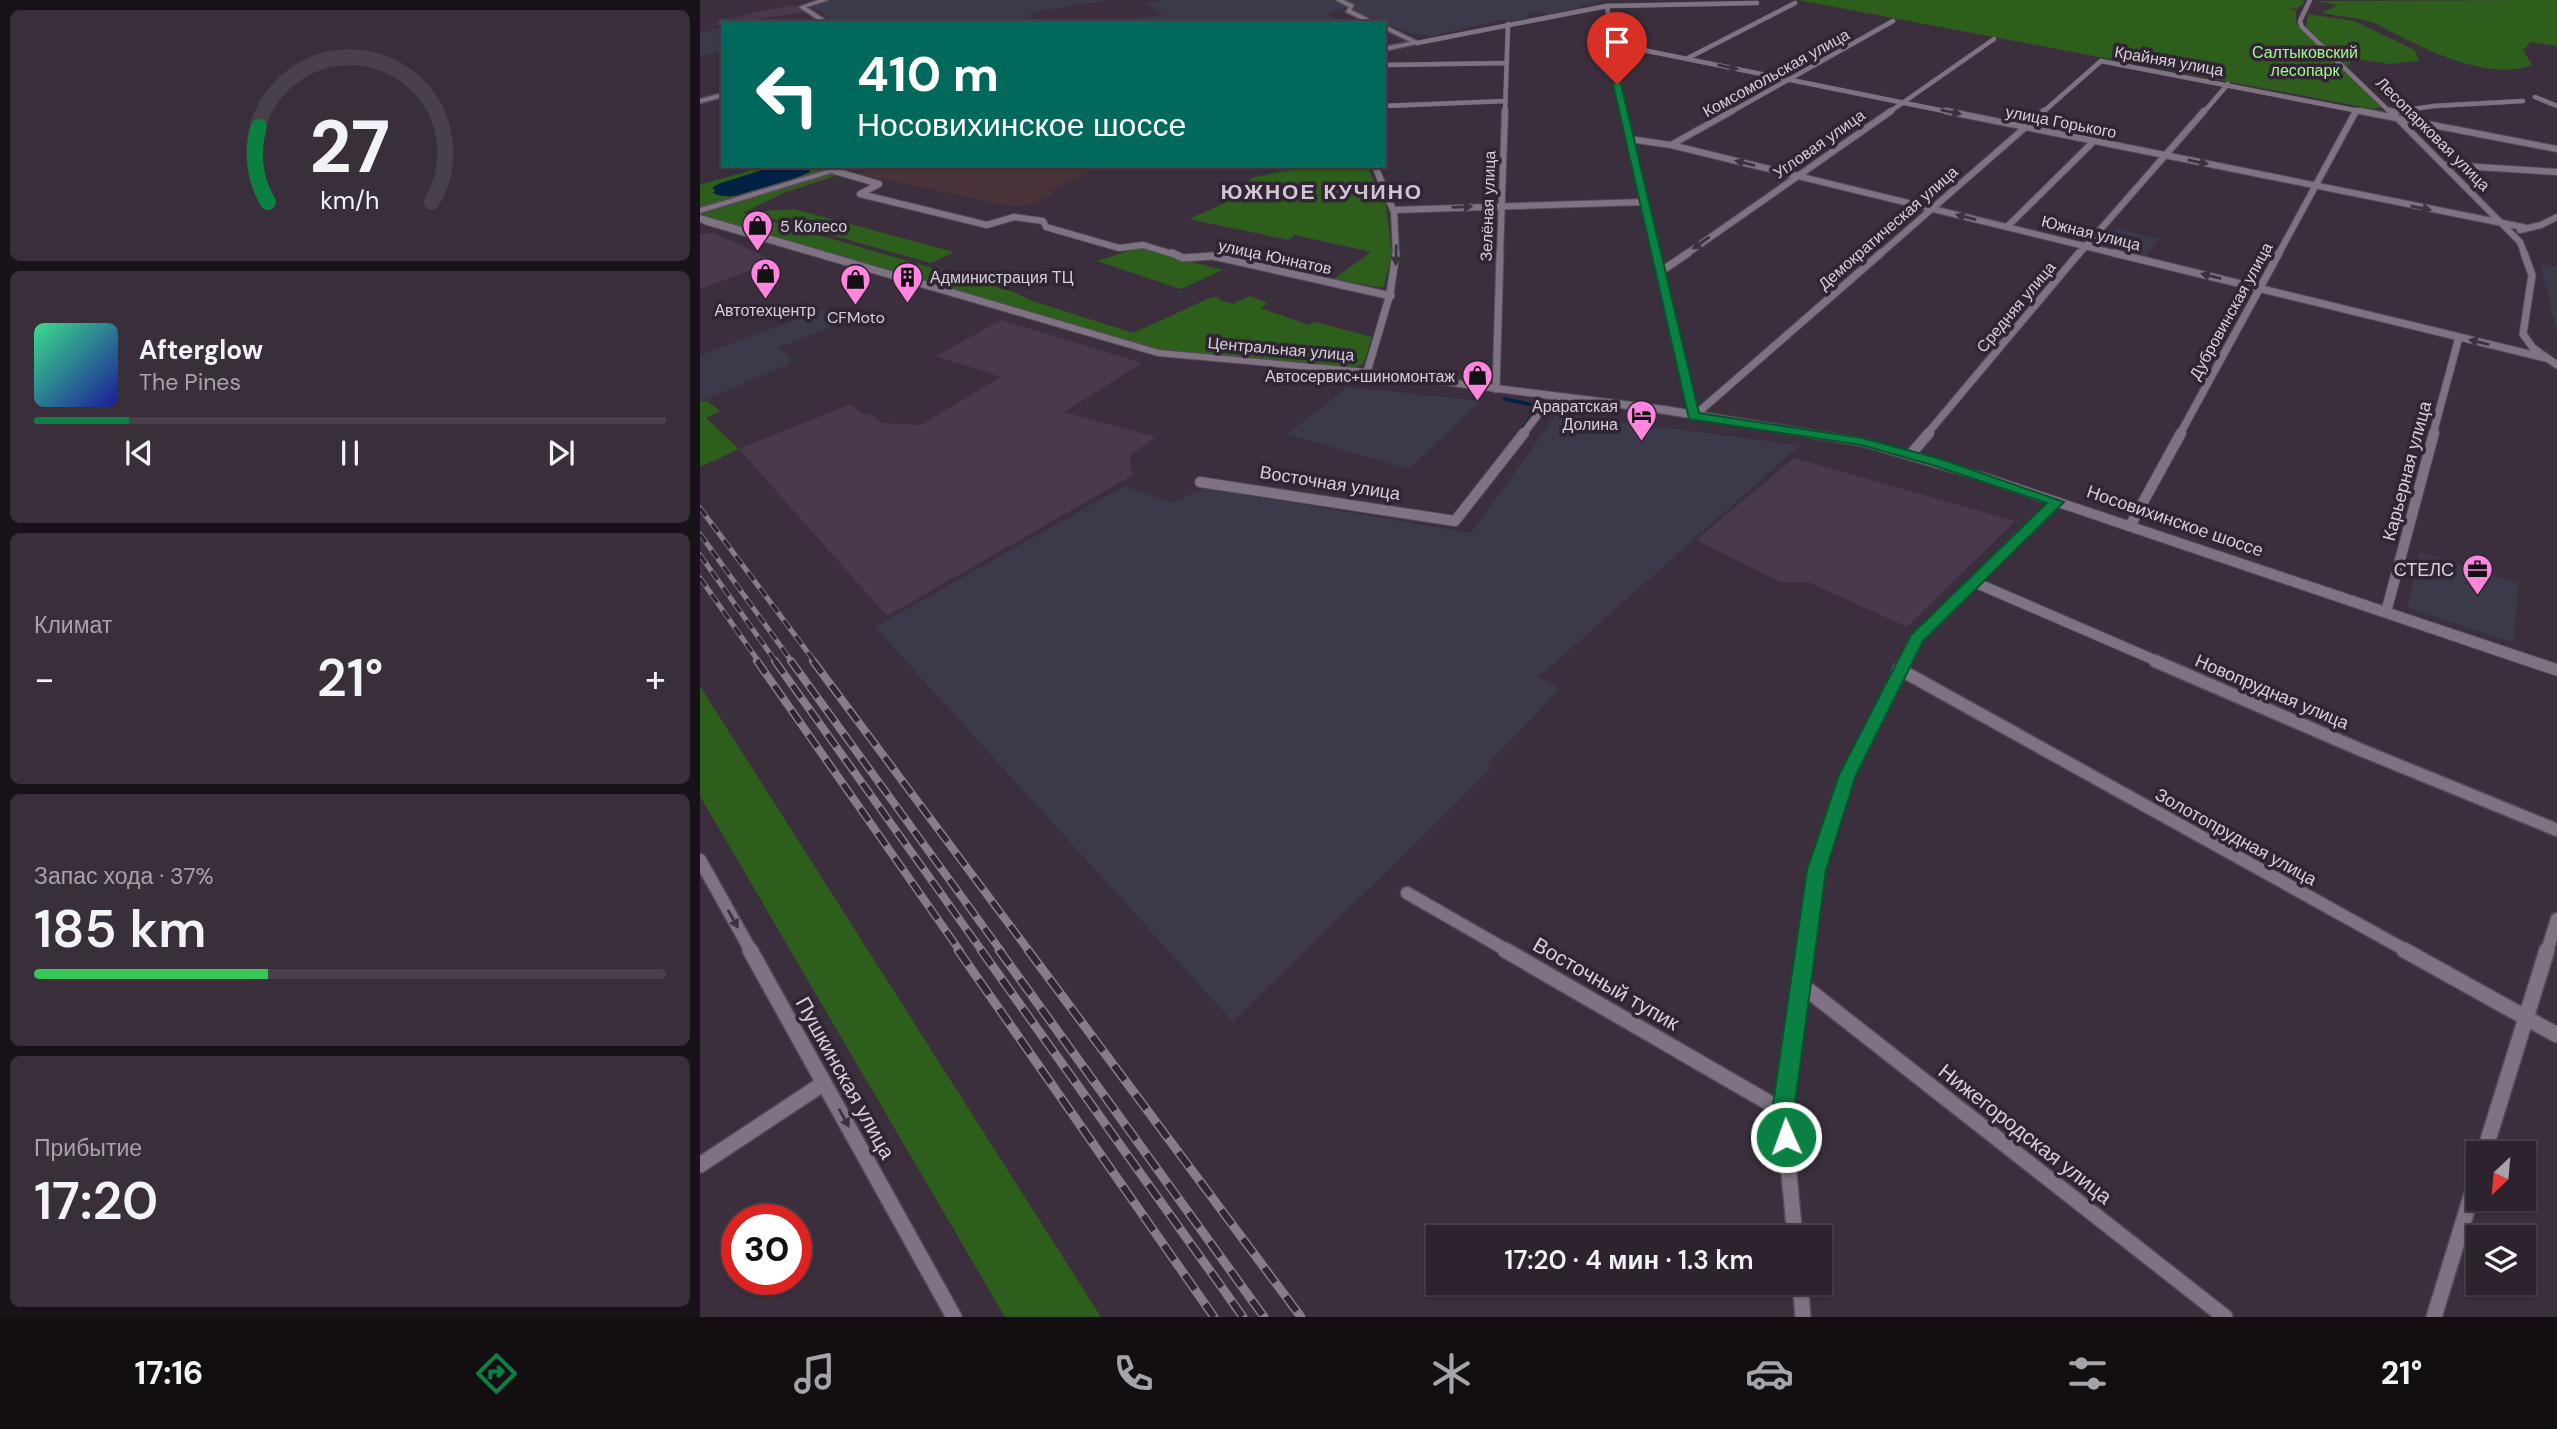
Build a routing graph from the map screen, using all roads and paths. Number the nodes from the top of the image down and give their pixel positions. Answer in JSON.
{"nodes":[{"id":1,"x":825,"y":0,"type":"edge"},
{"id":2,"x":1339,"y":0,"type":"edge"},
{"id":3,"x":2310,"y":0,"type":"edge"},
{"id":4,"x":1757,"y":3,"type":"dead end"},
{"id":5,"x":1795,"y":3,"type":"dead end"},
{"id":6,"x":1607,"y":6,"type":"junction"},
{"id":7,"x":824,"y":21,"type":"edge"},
{"id":8,"x":1370,"y":21,"type":"edge"},
{"id":9,"x":1893,"y":21,"type":"dead end"},
{"id":10,"x":1508,"y":24,"type":"junction"},
{"id":11,"x":1386,"y":28,"type":"edge"},
{"id":12,"x":1994,"y":39,"type":"dead end"},
{"id":13,"x":1417,"y":43,"type":"junction"},
{"id":14,"x":1386,"y":49,"type":"edge"},
{"id":15,"x":1612,"y":49,"type":"junction"},
{"id":16,"x":1686,"y":59,"type":"junction"},
{"id":17,"x":2101,"y":61,"type":"joint"},
{"id":18,"x":1507,"y":63,"type":"junction"},
{"id":19,"x":1386,"y":65,"type":"edge"},
{"id":20,"x":1791,"y":80,"type":"junction"},
{"id":21,"x":2228,"y":84,"type":"junction"},
{"id":22,"x":721,"y":96,"type":"edge"},
{"id":23,"x":2535,"y":97,"type":"dead end"},
{"id":24,"x":700,"y":101,"type":"edge"},
{"id":25,"x":1506,"y":101,"type":"junction"},
{"id":26,"x":2523,"y":102,"type":"dead end"},
{"id":27,"x":1902,"y":103,"type":"junction"},
{"id":28,"x":1386,"y":106,"type":"edge"},
{"id":29,"x":2557,"y":106,"type":"edge"},
{"id":30,"x":2357,"y":110,"type":"junction"},
{"id":31,"x":2392,"y":112,"type":"junction"},
{"id":32,"x":2398,"y":118,"type":"junction"},
{"id":33,"x":2025,"y":127,"type":"junction"},
{"id":34,"x":1629,"y":139,"type":"junction"},
{"id":35,"x":2094,"y":141,"type":"junction"},
{"id":36,"x":1671,"y":145,"type":"junction"},
{"id":37,"x":2557,"y":149,"type":"edge"},
{"id":38,"x":2163,"y":155,"type":"junction"},
{"id":39,"x":2446,"y":165,"type":"junction"},
{"id":40,"x":844,"y":168,"type":"edge"},
{"id":41,"x":1376,"y":168,"type":"edge"},
{"id":42,"x":835,"y":171,"type":"junction"},
{"id":43,"x":2557,"y":172,"type":"edge"},
{"id":44,"x":1797,"y":176,"type":"junction"},
{"id":45,"x":2315,"y":186,"type":"junction"},
{"id":46,"x":1644,"y":202,"type":"junction"},
{"id":47,"x":1501,"y":206,"type":"junction"},
{"id":48,"x":1931,"y":208,"type":"junction"},
{"id":49,"x":1394,"y":209,"type":"junction"},
{"id":50,"x":700,"y":211,"type":"edge"},
{"id":51,"x":2557,"y":217,"type":"edge"},
{"id":52,"x":705,"y":221,"type":"edge"},
{"id":53,"x":2504,"y":225,"type":"junction"},
{"id":54,"x":2007,"y":227,"type":"junction"},
{"id":55,"x":2527,"y":228,"type":"junction"},
{"id":56,"x":2512,"y":233,"type":"junction"},
{"id":57,"x":2085,"y":246,"type":"junction"},
{"id":58,"x":861,"y":271,"type":"junction"},
{"id":59,"x":1660,"y":272,"type":"junction"},
{"id":60,"x":2260,"y":288,"type":"junction"},
{"id":61,"x":1391,"y":296,"type":"junction"},
{"id":62,"x":2459,"y":337,"type":"junction"},
{"id":63,"x":2546,"y":358,"type":"junction"},
{"id":64,"x":2557,"y":365,"type":"edge"},
{"id":65,"x":1367,"y":372,"type":"junction"},
{"id":66,"x":1496,"y":389,"type":"junction"},
{"id":67,"x":1548,"y":403,"type":"junction"},
{"id":68,"x":1694,"y":416,"type":"junction"},
{"id":69,"x":1911,"y":454,"type":"junction"},
{"id":70,"x":1200,"y":482,"type":"dead end"},
{"id":71,"x":2057,"y":502,"type":"junction"},
{"id":72,"x":2130,"y":526,"type":"junction"},
{"id":73,"x":1974,"y":582,"type":"junction"},
{"id":74,"x":2386,"y":612,"type":"junction"},
{"id":75,"x":1899,"y":669,"type":"junction"},
{"id":76,"x":2557,"y":670,"type":"edge"},
{"id":77,"x":2557,"y":830,"type":"edge"},
{"id":78,"x":700,"y":860,"type":"edge"},
{"id":79,"x":1407,"y":893,"type":"dead end"},
{"id":80,"x":2557,"y":919,"type":"edge"},
{"id":81,"x":1799,"y":984,"type":"junction"},
{"id":82,"x":2526,"y":1018,"type":"junction"},
{"id":83,"x":2557,"y":1035,"type":"edge"},
{"id":84,"x":824,"y":1083,"type":"junction"},
{"id":85,"x":1783,"y":1111,"type":"junction"},
{"id":86,"x":2488,"y":1141,"type":"edge"},
{"id":87,"x":700,"y":1165,"type":"edge"},
{"id":88,"x":2467,"y":1211,"type":"edge"},
{"id":89,"x":1795,"y":1225,"type":"edge"},
{"id":90,"x":1801,"y":1295,"type":"edge"},
{"id":91,"x":954,"y":1317,"type":"edge"},
{"id":92,"x":1803,"y":1317,"type":"edge"},
{"id":93,"x":2225,"y":1317,"type":"edge"},
{"id":94,"x":2434,"y":1317,"type":"edge"}],
"edges":[{"from":1,"to":7,"type":"street"},
{"from":2,"to":8,"type":"street"},
{"from":3,"to":31,"type":"street","name":"Лесопарковая улица"},
{"from":4,"to":6,"type":"street"},
{"from":5,"to":16,"type":"street"},
{"from":6,"to":10,"type":"street"},
{"from":6,"to":15,"type":"street"},
{"from":9,"to":20,"type":"street","name":"Комсомольская улица"},
{"from":10,"to":13,"type":"street"},
{"from":10,"to":18,"type":"street","name":"Зелёная улица"},
{"from":11,"to":13,"type":"street"},
{"from":12,"to":27,"type":"street","name":"Угловая улица"},
{"from":13,"to":14,"type":"street"},
{"from":15,"to":16,"type":"street","name":"улица Горького"},
{"from":15,"to":34,"type":"street"},
{"from":16,"to":20,"type":"street","name":"улица Горького","one_way":true},
{"from":17,"to":21,"type":"street","name":"Крайняя улица"},
{"from":17,"to":33,"type":"street","name":"Демократическая улица"},
{"from":18,"to":19,"type":"street"},
{"from":18,"to":25,"type":"street","name":"Зелёная улица"},
{"from":20,"to":27,"type":"street","name":"улица Горького"},
{"from":20,"to":36,"type":"street","name":"Комсомольская улица"},
{"from":21,"to":30,"type":"street","name":"Крайняя улица"},
{"from":21,"to":38,"type":"street","name":"Средняя улица"},
{"from":22,"to":24,"type":"street"},
{"from":23,"to":29,"type":"street"},
{"from":25,"to":28,"type":"street"},
{"from":25,"to":47,"type":"street","name":"Зелёная улица"},
{"from":26,"to":31,"type":"street"},
{"from":27,"to":33,"type":"street","name":"улица Горького","one_way":true},
{"from":27,"to":44,"type":"street","name":"Угловая улица"},
{"from":30,"to":32,"type":"street","name":"Крайняя улица"},
{"from":30,"to":45,"type":"street","name":"Дубровинская улица"},
{"from":31,"to":32,"type":"street","name":"Лесопарковая улица"},
{"from":32,"to":37,"type":"street","name":"Крайняя улица"},
{"from":32,"to":39,"type":"street","name":"Лесопарковая улица"},
{"from":33,"to":35,"type":"street","name":"улица Горького"},
{"from":33,"to":48,"type":"street","name":"Демократическая улица"},
{"from":34,"to":36,"type":"street","name":"Южная улица"},
{"from":34,"to":46,"type":"street"},
{"from":35,"to":38,"type":"street","name":"улица Горького"},
{"from":35,"to":54,"type":"street"},
{"from":44,"to":36,"type":"street","name":"Южная улица","one_way":true},
{"from":38,"to":45,"type":"street","name":"улица Горького","one_way":true},
{"from":38,"to":57,"type":"street","name":"Средняя улица"},
{"from":39,"to":43,"type":"street"},
{"from":39,"to":53,"type":"street","name":"Лесопарковая улица"},
{"from":40,"to":42,"type":"street"},
{"from":41,"to":49,"type":"street"},
{"from":42,"to":50,"type":"street"},
{"from":42,"to":61,"type":"street","name":"улица Юннатов"},
{"from":44,"to":48,"type":"street","name":"Южная улица"},
{"from":44,"to":59,"type":"street","name":"Угловая улица","one_way":true},
{"from":45,"to":53,"type":"street","name":"улица Горького","one_way":true},
{"from":45,"to":60,"type":"street","name":"Дубровинская улица"},
{"from":46,"to":47,"type":"street"},
{"from":46,"to":59,"type":"street"},
{"from":49,"to":47,"type":"street","one_way":true},
{"from":47,"to":66,"type":"street","name":"Зелёная улица"},
{"from":54,"to":48,"type":"street","name":"Южная улица","one_way":true},
{"from":48,"to":68,"type":"street","name":"Демократическая улица"},
{"from":49,"to":61,"type":"street","one_way":true},
{"from":51,"to":55,"type":"street"},
{"from":52,"to":58,"type":"main road","name":"Центральная улица"},
{"from":53,"to":55,"type":"street","name":"улица Горького"},
{"from":53,"to":56,"type":"street","name":"Лесопарковая улица"},
{"from":54,"to":57,"type":"street","name":"Южная улица"},
{"from":55,"to":56,"type":"street"},
{"from":56,"to":63,"type":"street","name":"Лесопарковая улица"},
{"from":60,"to":57,"type":"street","name":"Южная улица","one_way":true},
{"from":57,"to":69,"type":"street","name":"Средняя улица"},
{"from":58,"to":65,"type":"main road","name":"Центральная улица"},
{"from":58,"to":67,"type":"main road","name":"Центральная улица"},
{"from":59,"to":68,"type":"street"},
{"from":60,"to":62,"type":"street","name":"Южная улица"},
{"from":60,"to":72,"type":"street","name":"Дубровинская улица"},
{"from":61,"to":65,"type":"street"},
{"from":63,"to":62,"type":"street","name":"Южная улица","one_way":true},
{"from":62,"to":74,"type":"street","name":"Карьерная улица"},
{"from":63,"to":64,"type":"street"},
{"from":65,"to":66,"type":"main road","name":"Центральная улица"},
{"from":66,"to":68,"type":"main road","name":"Центральная улица"},
{"from":67,"to":68,"type":"main road","name":"Центральная улица"},
{"from":67,"to":70,"type":"street","name":"Восточная улица"},
{"from":68,"to":69,"type":"main road","name":"Носовихинское шоссе"},
{"from":69,"to":71,"type":"main road","name":"Носовихинское шоссе"},
{"from":71,"to":72,"type":"main road","name":"Носовихинское шоссе"},
{"from":71,"to":73,"type":"street"},
{"from":72,"to":74,"type":"main road","name":"Носовихинское шоссе"},
{"from":73,"to":75,"type":"street"},
{"from":73,"to":77,"type":"street","name":"Новопрудная улица"},
{"from":74,"to":76,"type":"main road","name":"Носовихинское шоссе"},
{"from":75,"to":81,"type":"street"},
{"from":75,"to":82,"type":"street","name":"Золотопрудная улица"},
{"from":78,"to":84,"type":"street","name":"Пушкинская улица","one_way":true},
{"from":79,"to":85,"type":"street","name":"Восточный тупик"},
{"from":80,"to":82,"type":"street"},
{"from":81,"to":85,"type":"street"},
{"from":81,"to":93,"type":"street","name":"Нижегородская улица"},
{"from":82,"to":83,"type":"street","name":"Золотопрудная улица"},
{"from":82,"to":86,"type":"street"},
{"from":84,"to":87,"type":"street"},
{"from":84,"to":91,"type":"street","name":"Пушкинская улица","one_way":true},
{"from":85,"to":89,"type":"street"},
{"from":88,"to":94,"type":"street"},
{"from":90,"to":92,"type":"street"}]}
